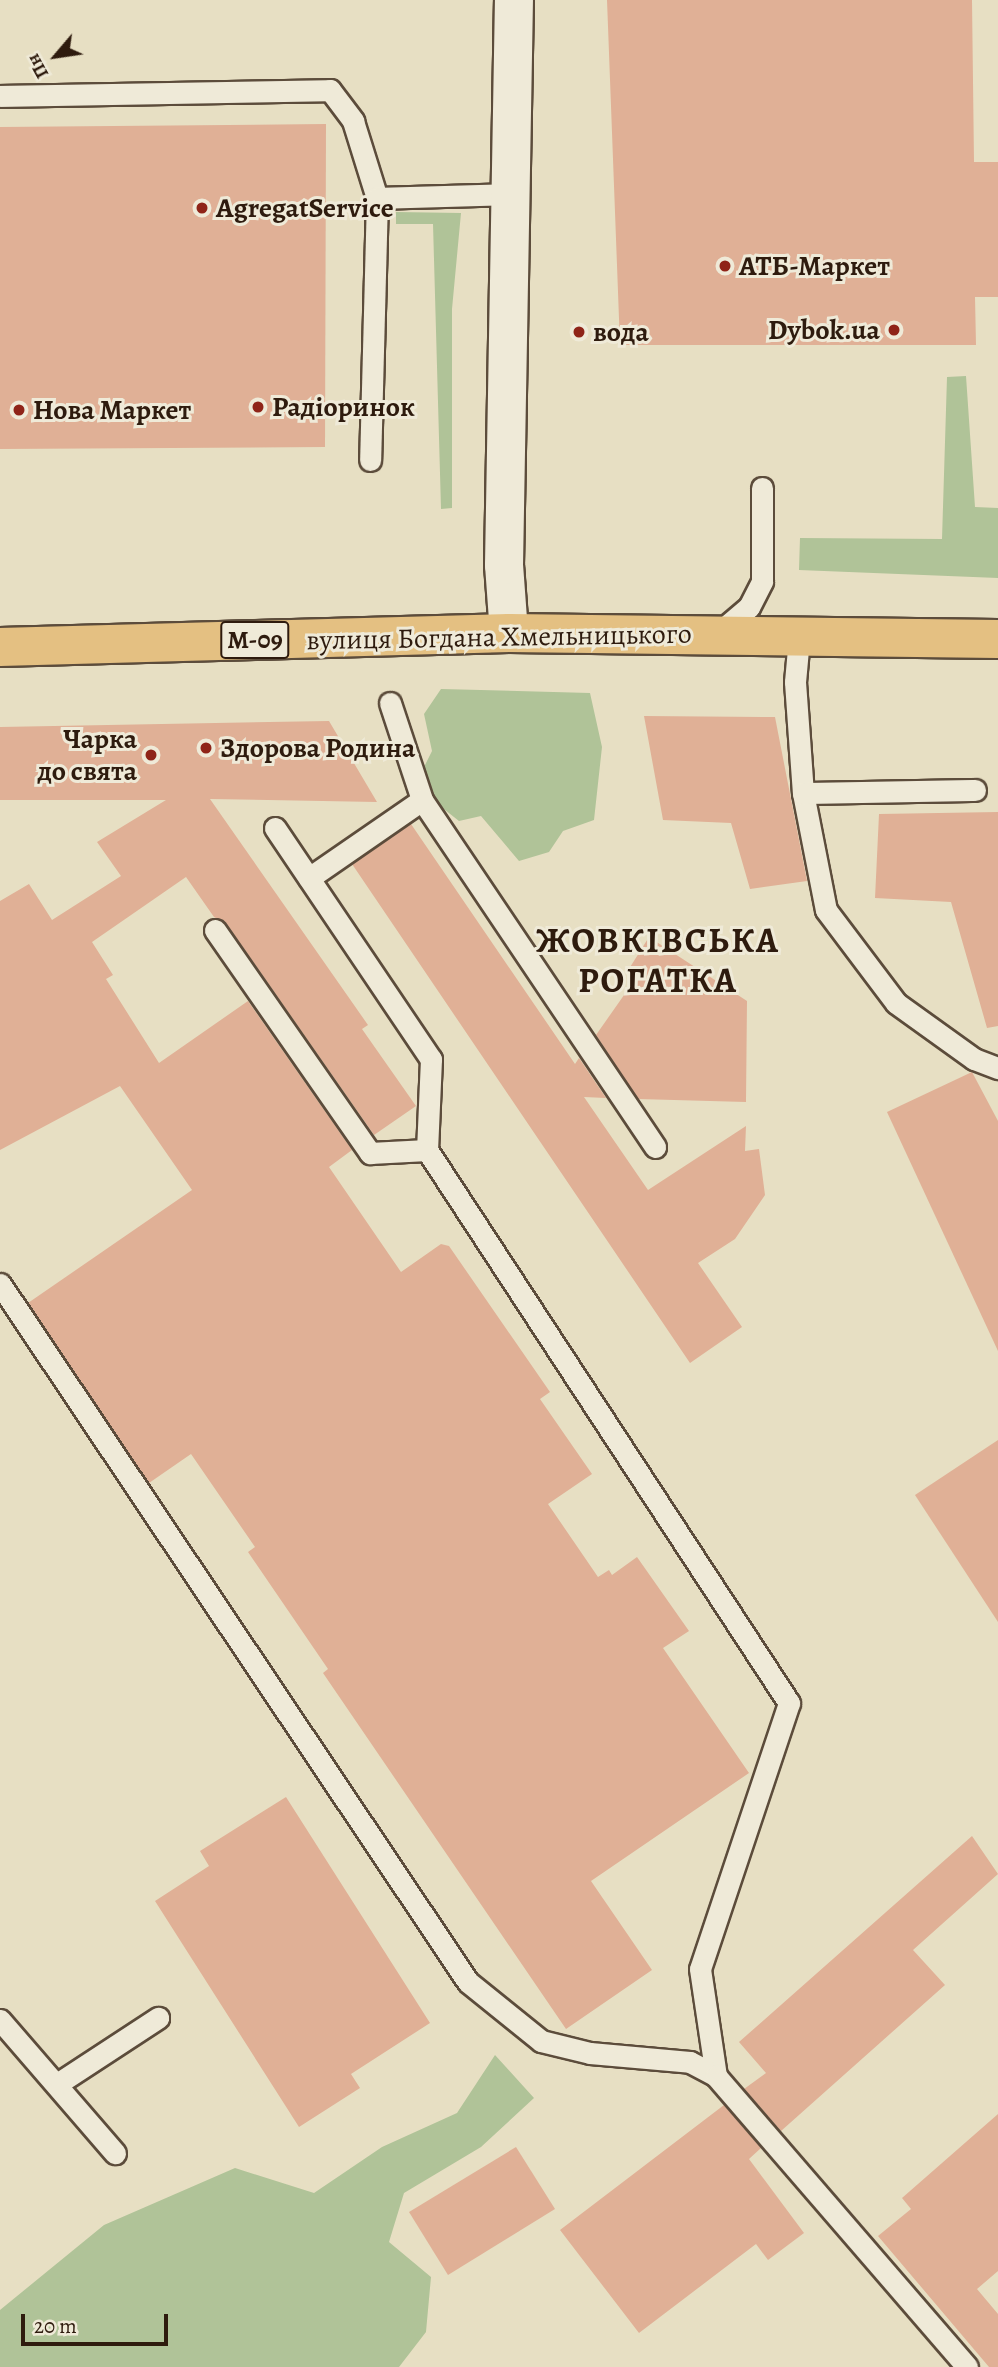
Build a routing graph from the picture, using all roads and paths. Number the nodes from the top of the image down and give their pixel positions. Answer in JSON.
{"nodes":[{"id":1,"x":514,"y":0,"type":"edge"},
{"id":2,"x":0,"y":96,"type":"edge"},
{"id":3,"x":512,"y":194,"type":"junction"},
{"id":4,"x":377,"y":198,"type":"junction"},
{"id":5,"x":370,"y":460,"type":"dead end"},
{"id":6,"x":762,"y":488,"type":"dead end"},
{"id":7,"x":509,"y":633,"type":"junction"},
{"id":8,"x":715,"y":635,"type":"junction"},
{"id":9,"x":799,"y":638,"type":"junction"},
{"id":10,"x":998,"y":639,"type":"edge"},
{"id":11,"x":0,"y":647,"type":"edge"},
{"id":12,"x":390,"y":704,"type":"dead end"},
{"id":13,"x":975,"y":790,"type":"dead end"},
{"id":14,"x":803,"y":793,"type":"junction"},
{"id":15,"x":422,"y":800,"type":"junction"},
{"id":16,"x":275,"y":828,"type":"dead end"},
{"id":17,"x":309,"y":878,"type":"junction"},
{"id":18,"x":215,"y":930,"type":"dead end"},
{"id":19,"x":998,"y":1068,"type":"edge"},
{"id":20,"x":655,"y":1147,"type":"dead end"},
{"id":21,"x":427,"y":1150,"type":"junction"},
{"id":22,"x":0,"y":1284,"type":"edge"},
{"id":23,"x":158,"y":2018,"type":"dead end"},
{"id":24,"x":0,"y":2020,"type":"edge"},
{"id":25,"x":716,"y":2076,"type":"junction"},
{"id":26,"x":57,"y":2084,"type":"junction"},
{"id":27,"x":115,"y":2153,"type":"dead end"},
{"id":28,"x":967,"y":2367,"type":"edge"}],
"edges":[{"from":1,"to":3,"type":"main road"},
{"from":2,"to":4,"type":"lane"},
{"from":3,"to":4,"type":"lane"},
{"from":3,"to":7,"type":"main road"},
{"from":4,"to":5,"type":"lane"},
{"from":6,"to":8,"type":"lane"},
{"from":7,"to":8,"type":"main road","name":"вулиця Богдана Хмельницького","number":"М-09"},
{"from":7,"to":11,"type":"main road","name":"вулиця Богдана Хмельницького","number":"М-09"},
{"from":8,"to":9,"type":"main road","name":"вулиця Богдана Хмельницького","number":"М-09"},
{"from":9,"to":10,"type":"main road","name":"вулиця Богдана Хмельницького","number":"М-09"},
{"from":9,"to":14,"type":"lane"},
{"from":12,"to":15,"type":"lane"},
{"from":13,"to":14,"type":"lane"},
{"from":14,"to":19,"type":"lane"},
{"from":15,"to":17,"type":"lane"},
{"from":15,"to":20,"type":"lane"},
{"from":16,"to":17,"type":"lane"},
{"from":17,"to":21,"type":"lane"},
{"from":18,"to":21,"type":"lane"},
{"from":21,"to":25,"type":"lane"},
{"from":22,"to":25,"type":"lane"},
{"from":23,"to":26,"type":"lane"},
{"from":24,"to":26,"type":"lane"},
{"from":25,"to":28,"type":"lane"},
{"from":26,"to":27,"type":"lane"}]}
